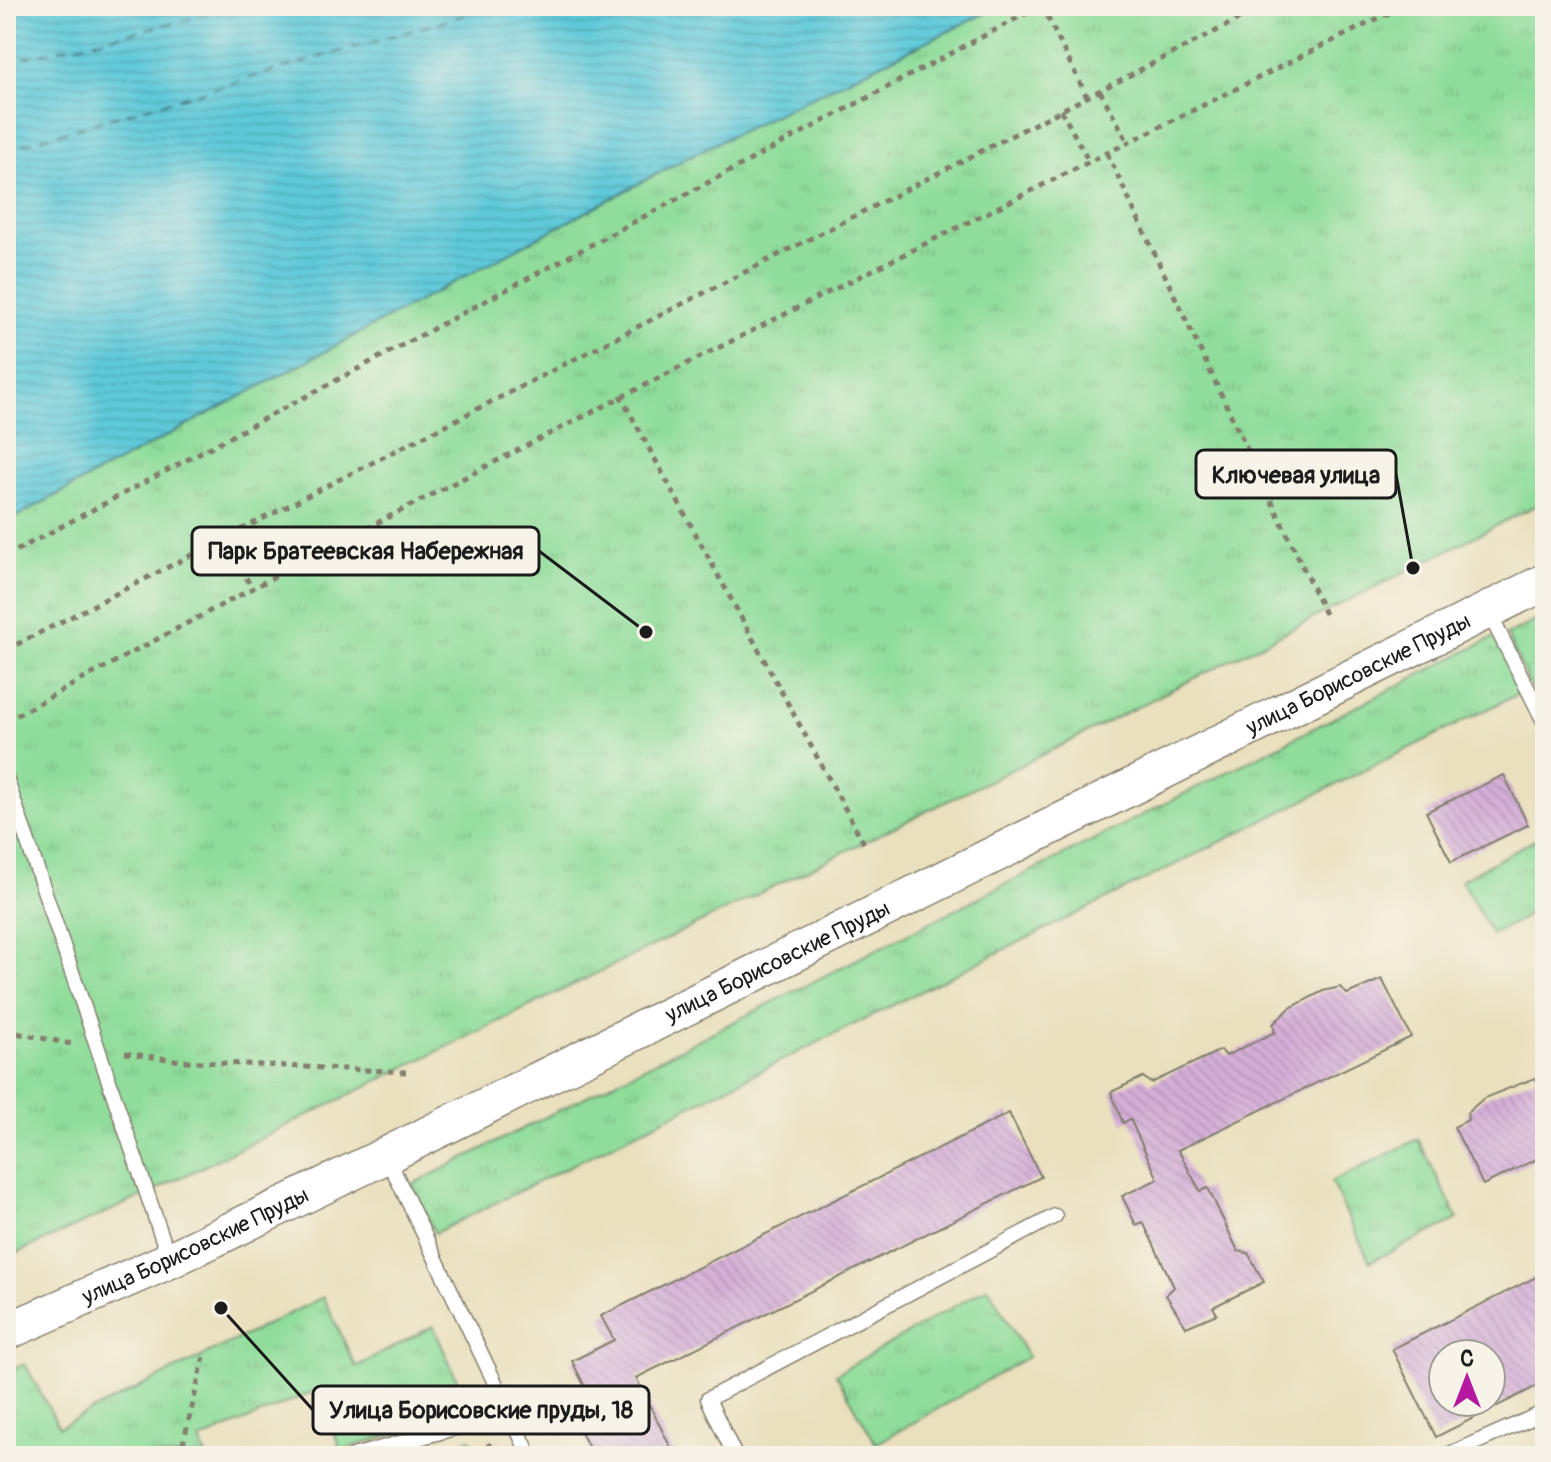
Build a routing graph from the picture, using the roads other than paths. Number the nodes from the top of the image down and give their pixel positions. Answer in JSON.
{"nodes":[{"id":1,"x":1545,"y":582,"type":"edge"},
{"id":2,"x":1488,"y":611,"type":"junction"},
{"id":3,"x":1545,"y":723,"type":"edge"},
{"id":4,"x":6,"y":778,"type":"edge"},
{"id":5,"x":387,"y":1155,"type":"junction"},
{"id":6,"x":1055,"y":1216,"type":"dead end"},
{"id":7,"x":170,"y":1260,"type":"junction"},
{"id":8,"x":6,"y":1332,"type":"edge"},
{"id":9,"x":1545,"y":1412,"type":"edge"},
{"id":10,"x":509,"y":1413,"type":"junction"},
{"id":11,"x":353,"y":1456,"type":"edge"},
{"id":12,"x":530,"y":1456,"type":"edge"},
{"id":13,"x":735,"y":1456,"type":"edge"},
{"id":14,"x":1445,"y":1456,"type":"edge"}],
"edges":[{"from":1,"to":2,"type":"street","name":"улица Борисовские Пруды"},
{"from":2,"to":3,"type":"lane"},
{"from":2,"to":5,"type":"street","name":"улица Борисовские Пруды"},
{"from":4,"to":7,"type":"lane"},
{"from":5,"to":7,"type":"street","name":"улица Борисовские Пруды"},
{"from":5,"to":10,"type":"lane"},
{"from":6,"to":13,"type":"lane"},
{"from":7,"to":8,"type":"street","name":"улица Борисовские Пруды"},
{"from":9,"to":14,"type":"lane"},
{"from":10,"to":11,"type":"lane"},
{"from":10,"to":12,"type":"lane"}]}
